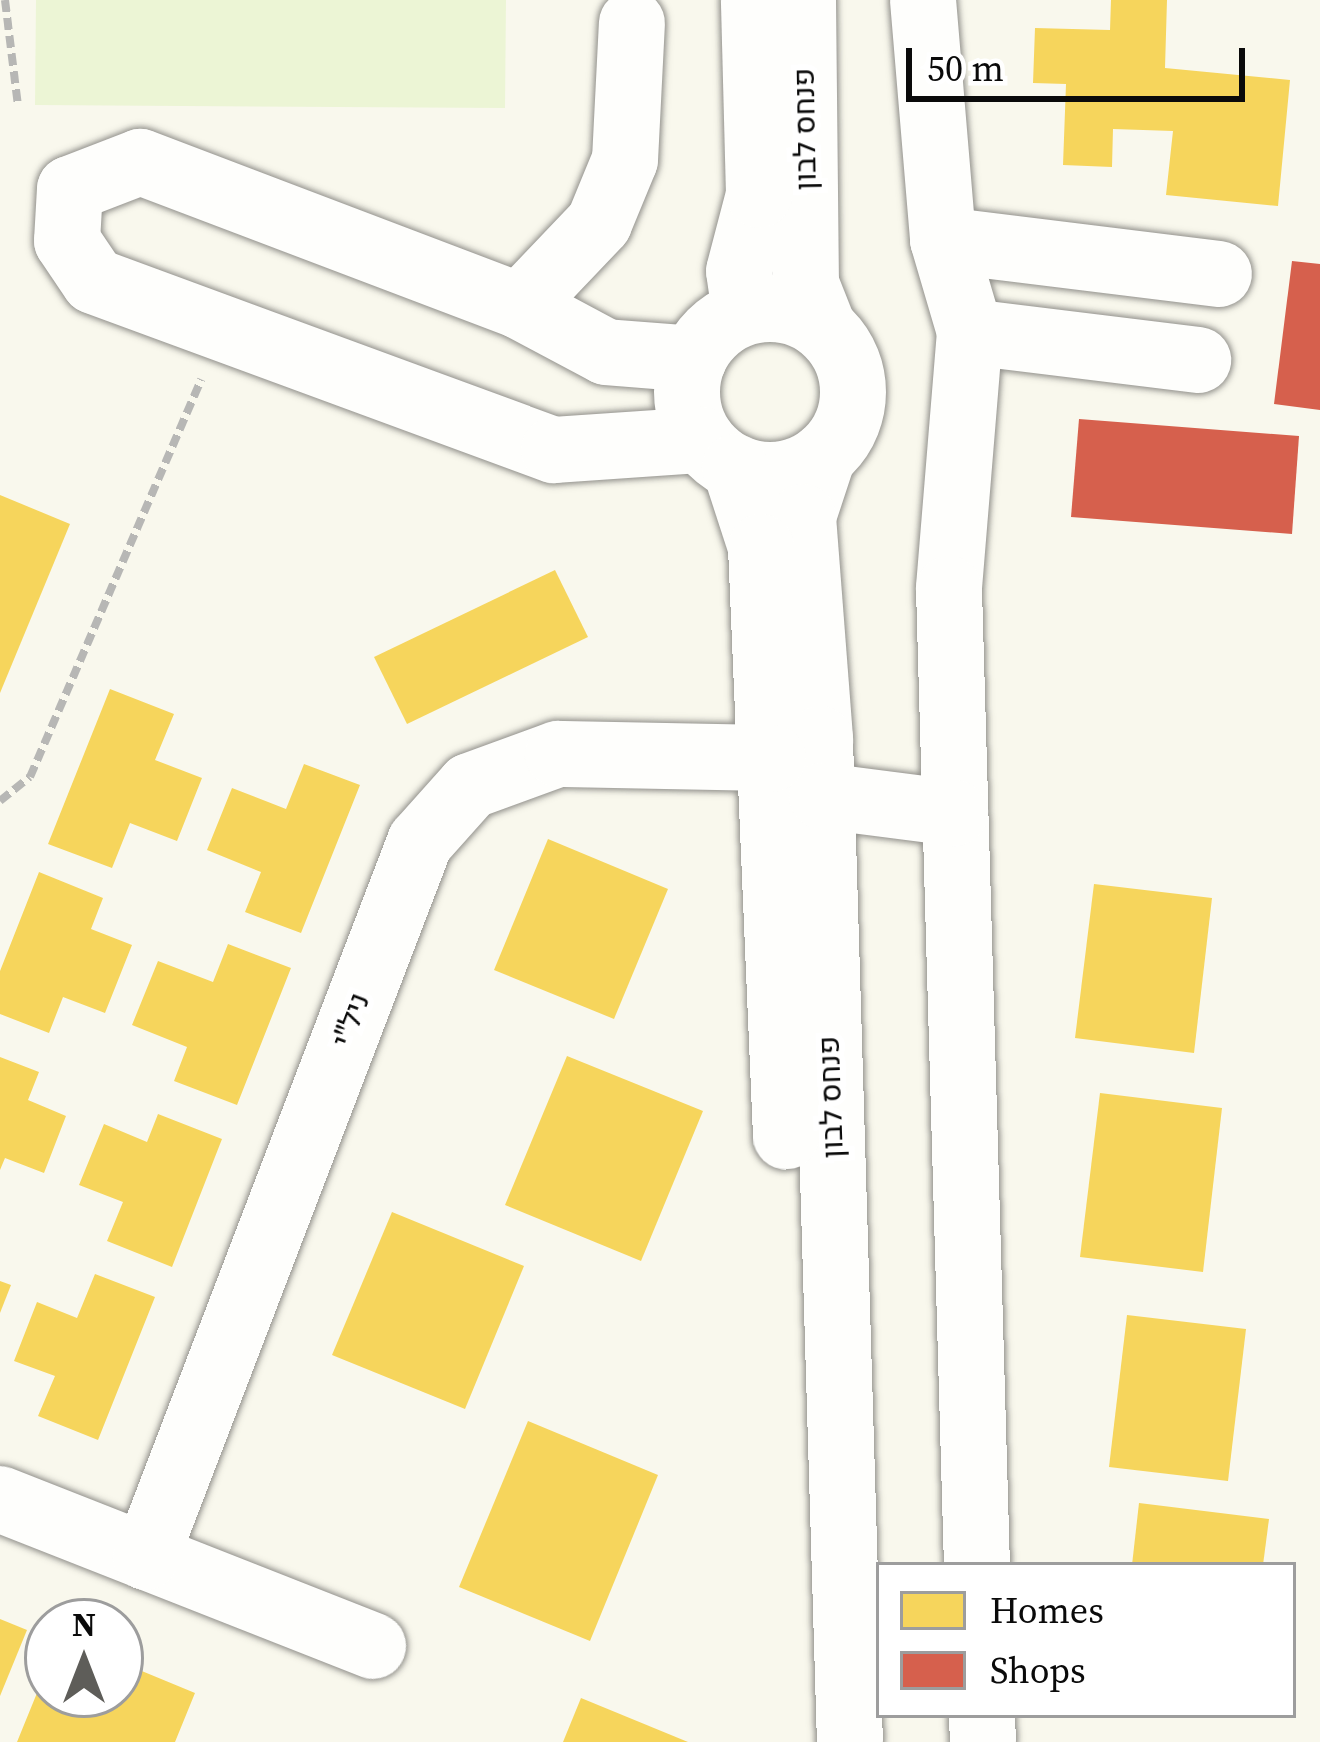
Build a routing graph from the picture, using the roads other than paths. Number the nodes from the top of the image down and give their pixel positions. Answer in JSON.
{"nodes":[{"id":1,"x":754,"y":0,"type":"edge"},
{"id":2,"x":803,"y":0,"type":"edge"},
{"id":3,"x":923,"y":0,"type":"edge"},
{"id":4,"x":632,"y":23,"type":"dead end"},
{"id":5,"x":943,"y":240,"type":"junction"},
{"id":6,"x":1219,"y":274,"type":"dead end"},
{"id":7,"x":520,"y":306,"type":"junction"},
{"id":8,"x":745,"y":312,"type":"junction"},
{"id":9,"x":823,"y":327,"type":"junction"},
{"id":10,"x":970,"y":332,"type":"junction"},
{"id":11,"x":694,"y":359,"type":"junction"},
{"id":12,"x":1198,"y":360,"type":"dead end"},
{"id":13,"x":719,"y":453,"type":"junction"},
{"id":14,"x":824,"y":456,"type":"junction"},
{"id":15,"x":797,"y":777,"type":"junction"},
{"id":16,"x":955,"y":813,"type":"junction"},
{"id":17,"x":0,"y":1499,"type":"edge"},
{"id":18,"x":146,"y":1557,"type":"junction"},
{"id":19,"x":977,"y":1562,"type":"edge"},
{"id":20,"x":373,"y":1646,"type":"dead end"},
{"id":21,"x":811,"y":1742,"type":"edge"},
{"id":22,"x":850,"y":1742,"type":"edge"}],
"edges":[{"from":1,"to":8,"type":"street","name":"פנחס לבון"},
{"from":2,"to":9,"type":"street","name":"פנחס לבון"},
{"from":3,"to":5,"type":"street"},
{"from":4,"to":7,"type":"street"},
{"from":5,"to":6,"type":"street"},
{"from":5,"to":10,"type":"street"},
{"from":7,"to":11,"type":"street"},
{"from":7,"to":13,"type":"street"},
{"from":8,"to":9,"type":"street"},
{"from":8,"to":11,"type":"street"},
{"from":9,"to":14,"type":"street"},
{"from":10,"to":12,"type":"street"},
{"from":10,"to":16,"type":"street"},
{"from":11,"to":13,"type":"street"},
{"from":13,"to":14,"type":"street"},
{"from":13,"to":15,"type":"street","name":"פנחס לבון"},
{"from":14,"to":15,"type":"street","name":"פנחס לבון"},
{"from":15,"to":16,"type":"street","name":"ניל\"י"},
{"from":15,"to":18,"type":"street","name":"ניל\"י"},
{"from":15,"to":21,"type":"street","name":"פנחס לבון"},
{"from":15,"to":22,"type":"street","name":"פנחס לבון"},
{"from":16,"to":19,"type":"street"},
{"from":17,"to":18,"type":"street"},
{"from":18,"to":20,"type":"street"}]}
